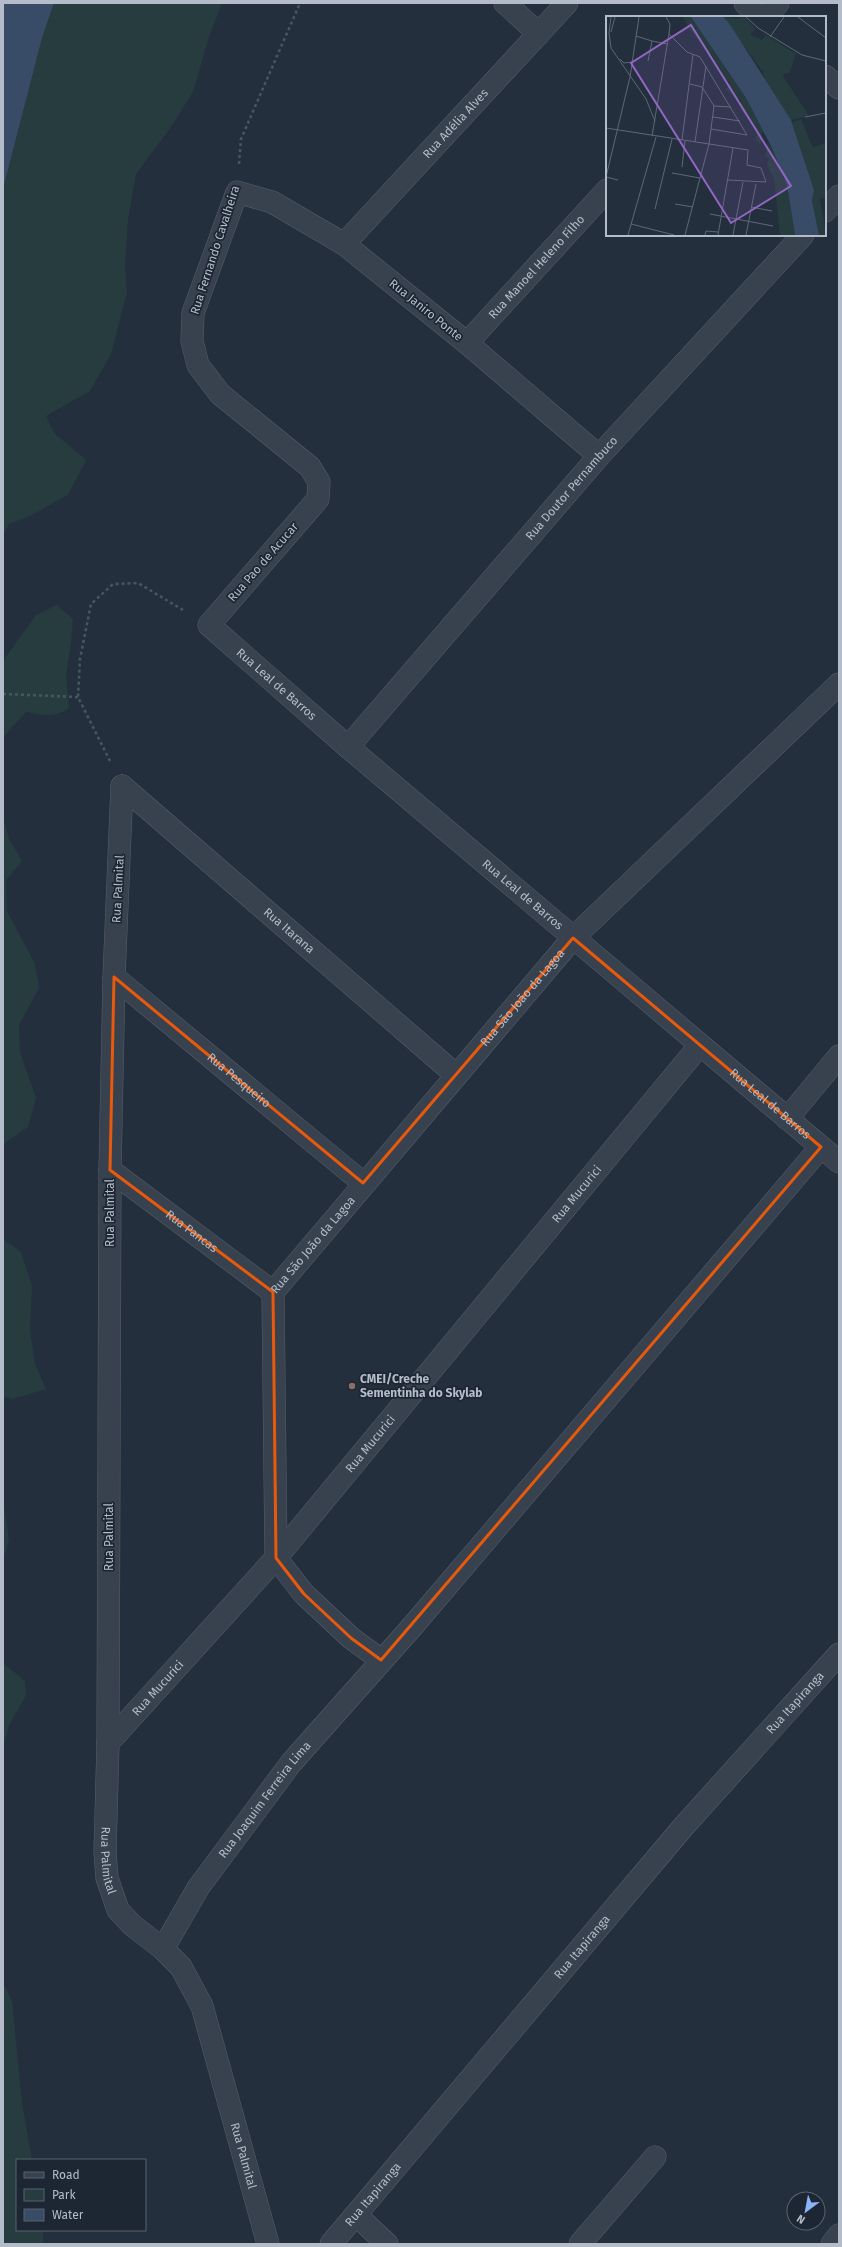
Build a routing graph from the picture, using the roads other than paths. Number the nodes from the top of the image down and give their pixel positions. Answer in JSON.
{"nodes":[{"id":1,"x":504,"y":3,"type":"edge"},
{"id":2,"x":567,"y":3,"type":"edge"},
{"id":3,"x":745,"y":3,"type":"edge"},
{"id":4,"x":778,"y":3,"type":"edge"},
{"id":5,"x":757,"y":16,"type":"edge"},
{"id":6,"x":767,"y":16,"type":"edge"},
{"id":7,"x":539,"y":34,"type":"junction"},
{"id":8,"x":826,"y":77,"type":"edge"},
{"id":9,"x":839,"y":88,"type":"edge"},
{"id":10,"x":606,"y":191,"type":"edge"},
{"id":11,"x":237,"y":192,"type":"joint"},
{"id":12,"x":839,"y":196,"type":"edge"},
{"id":13,"x":826,"y":210,"type":"edge"},
{"id":14,"x":802,"y":236,"type":"edge"},
{"id":15,"x":344,"y":244,"type":"junction"},
{"id":16,"x":467,"y":343,"type":"junction"},
{"id":17,"x":599,"y":456,"type":"junction"},
{"id":18,"x":318,"y":499,"type":"joint"},
{"id":19,"x":209,"y":625,"type":"joint"},
{"id":20,"x":839,"y":684,"type":"edge"},
{"id":21,"x":348,"y":747,"type":"junction"},
{"id":22,"x":122,"y":786,"type":"joint"},
{"id":23,"x":574,"y":938,"type":"junction"},
{"id":24,"x":114,"y":978,"type":"junction"},
{"id":25,"x":700,"y":1045,"type":"junction"},
{"id":26,"x":839,"y":1056,"type":"edge"},
{"id":27,"x":456,"y":1075,"type":"junction"},
{"id":28,"x":788,"y":1119,"type":"junction"},
{"id":29,"x":821,"y":1147,"type":"junction"},
{"id":30,"x":839,"y":1162,"type":"edge"},
{"id":31,"x":110,"y":1170,"type":"junction"},
{"id":32,"x":364,"y":1183,"type":"junction"},
{"id":33,"x":273,"y":1292,"type":"junction"},
{"id":34,"x":276,"y":1558,"type":"junction"},
{"id":35,"x":839,"y":1654,"type":"edge"},
{"id":36,"x":381,"y":1660,"type":"junction"},
{"id":37,"x":108,"y":1743,"type":"junction"},
{"id":38,"x":163,"y":1949,"type":"junction"},
{"id":39,"x":655,"y":2157,"type":"dead end"},
{"id":40,"x":356,"y":2215,"type":"junction"},
{"id":41,"x":839,"y":2235,"type":"edge"},
{"id":42,"x":268,"y":2244,"type":"edge"},
{"id":43,"x":331,"y":2244,"type":"edge"},
{"id":44,"x":387,"y":2244,"type":"edge"},
{"id":45,"x":580,"y":2244,"type":"edge"},
{"id":46,"x":832,"y":2244,"type":"edge"}],
"edges":[{"from":1,"to":7,"type":"street"},
{"from":2,"to":7,"type":"street","name":"Rua Adélia Alves"},
{"from":3,"to":5,"type":"street"},
{"from":4,"to":6,"type":"street"},
{"from":7,"to":15,"type":"street","name":"Rua Adélia Alves"},
{"from":8,"to":9,"type":"street"},
{"from":10,"to":16,"type":"street","name":"Rua Manoel Heleno Filho"},
{"from":11,"to":15,"type":"street","name":"Rua Janiro Ponte"},
{"from":11,"to":18,"type":"street","name":"Rua Fernando Cavalheira"},
{"from":12,"to":13,"type":"street"},
{"from":14,"to":17,"type":"street","name":"Rua Doutor Pernambuco"},
{"from":15,"to":16,"type":"street","name":"Rua Janiro Ponte"},
{"from":16,"to":17,"type":"street","name":"Rua Janiro Ponte"},
{"from":17,"to":21,"type":"street","name":"Rua Doutor Pernambuco"},
{"from":18,"to":19,"type":"street","name":"Rua Pao de Acucar"},
{"from":19,"to":21,"type":"street","name":"Rua Leal de Barros"},
{"from":20,"to":23,"type":"street","name":"Rua São João da Lagoa"},
{"from":21,"to":23,"type":"street","name":"Rua Leal de Barros"},
{"from":22,"to":24,"type":"street","name":"Rua Palmital"},
{"from":22,"to":27,"type":"street","name":"Rua Itarana"},
{"from":23,"to":25,"type":"street","name":"Rua Leal de Barros"},
{"from":23,"to":27,"type":"street","name":"Rua São João da Lagoa"},
{"from":24,"to":31,"type":"street","name":"Rua Palmital"},
{"from":24,"to":32,"type":"street","name":"Rua Pesqueiro"},
{"from":25,"to":28,"type":"street","name":"Rua Leal de Barros"},
{"from":25,"to":34,"type":"street","name":"Rua Mucurici"},
{"from":26,"to":28,"type":"street"},
{"from":27,"to":32,"type":"street","name":"Rua São João da Lagoa"},
{"from":28,"to":29,"type":"street","name":"Rua Leal de Barros"},
{"from":29,"to":30,"type":"street","name":"Rua Leal de Barros"},
{"from":29,"to":36,"type":"street"},
{"from":31,"to":33,"type":"street","name":"Rua Pancas"},
{"from":31,"to":37,"type":"street","name":"Rua Palmital"},
{"from":32,"to":33,"type":"street","name":"Rua São João da Lagoa"},
{"from":33,"to":34,"type":"street","name":"Rua São João da Lagoa"},
{"from":34,"to":36,"type":"street"},
{"from":34,"to":37,"type":"street","name":"Rua Mucurici"},
{"from":35,"to":40,"type":"street","name":"Rua Itapiranga"},
{"from":36,"to":38,"type":"street","name":"Rua Joaquim Ferreira Lima"},
{"from":37,"to":38,"type":"street","name":"Rua Palmital"},
{"from":38,"to":42,"type":"street","name":"Rua Palmital"},
{"from":39,"to":45,"type":"street"},
{"from":40,"to":43,"type":"street","name":"Rua Itapiranga"},
{"from":40,"to":44,"type":"street"},
{"from":41,"to":46,"type":"street"}]}
